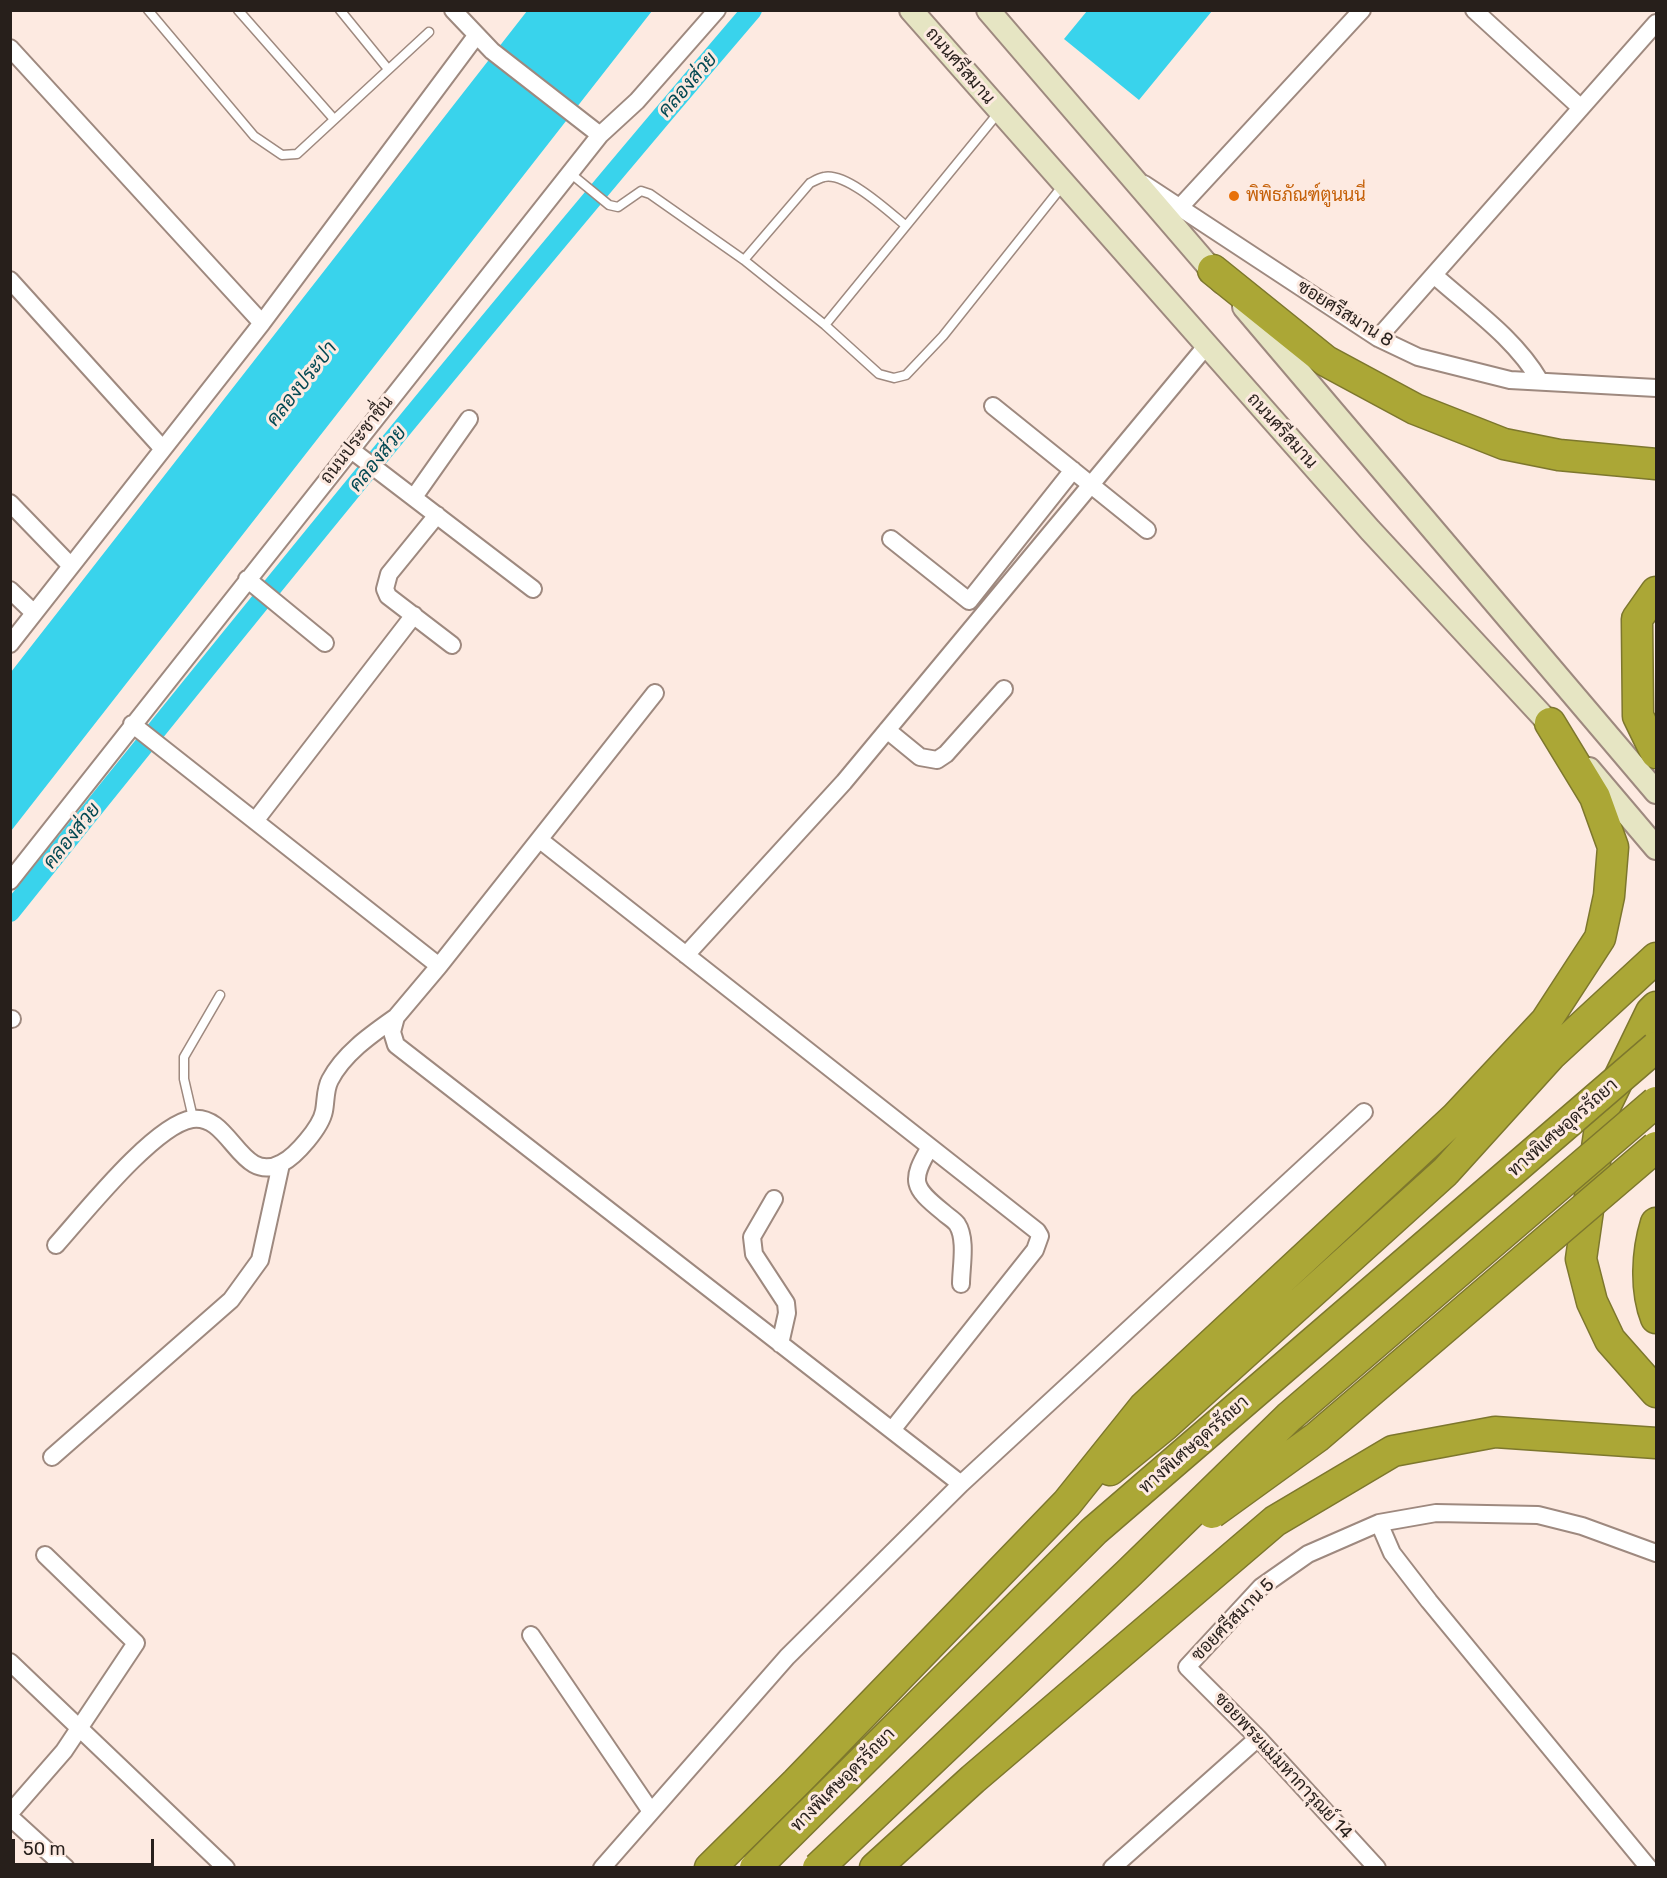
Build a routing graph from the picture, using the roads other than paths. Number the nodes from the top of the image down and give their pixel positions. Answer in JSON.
{"nodes":[{"id":1,"x":148,"y":10,"type":"edge"},
{"id":2,"x":238,"y":10,"type":"edge"},
{"id":3,"x":340,"y":10,"type":"edge"},
{"id":4,"x":453,"y":10,"type":"edge"},
{"id":5,"x":717,"y":10,"type":"edge"},
{"id":6,"x":911,"y":10,"type":"edge"},
{"id":7,"x":988,"y":10,"type":"edge"},
{"id":8,"x":1362,"y":10,"type":"edge"},
{"id":9,"x":1474,"y":10,"type":"edge"},
{"id":10,"x":1656,"y":23,"type":"edge"},
{"id":11,"x":429,"y":32,"type":"dead end"},
{"id":12,"x":476,"y":36,"type":"junction"},
{"id":13,"x":10,"y":48,"type":"edge"},
{"id":14,"x":388,"y":69,"type":"junction"},
{"id":15,"x":1581,"y":108,"type":"junction"},
{"id":16,"x":1000,"y":111,"type":"junction"},
{"id":17,"x":333,"y":118,"type":"junction"},
{"id":18,"x":600,"y":135,"type":"junction"},
{"id":19,"x":570,"y":173,"type":"junction"},
{"id":20,"x":1132,"y":177,"type":"junction"},
{"id":21,"x":1065,"y":184,"type":"junction"},
{"id":22,"x":1181,"y":206,"type":"junction"},
{"id":23,"x":905,"y":225,"type":"junction"},
{"id":24,"x":744,"y":260,"type":"junction"},
{"id":25,"x":1213,"y":270,"type":"junction"},
{"id":26,"x":1434,"y":275,"type":"junction"},
{"id":27,"x":10,"y":280,"type":"edge"},
{"id":28,"x":262,"y":323,"type":"junction"},
{"id":29,"x":825,"y":325,"type":"junction"},
{"id":30,"x":1378,"y":338,"type":"junction"},
{"id":31,"x":1207,"y":345,"type":"junction"},
{"id":32,"x":1540,"y":381,"type":"junction"},
{"id":33,"x":1656,"y":387,"type":"edge"},
{"id":34,"x":993,"y":406,"type":"dead end"},
{"id":35,"x":470,"y":419,"type":"dead end"},
{"id":36,"x":162,"y":448,"type":"junction"},
{"id":37,"x":356,"y":453,"type":"junction"},
{"id":38,"x":1656,"y":464,"type":"edge"},
{"id":39,"x":1073,"y":470,"type":"junction"},
{"id":40,"x":1092,"y":485,"type":"junction"},
{"id":41,"x":414,"y":497,"type":"junction"},
{"id":42,"x":10,"y":503,"type":"edge"},
{"id":43,"x":437,"y":515,"type":"junction"},
{"id":44,"x":1147,"y":530,"type":"dead end"},
{"id":45,"x":891,"y":538,"type":"dead end"},
{"id":46,"x":71,"y":566,"type":"junction"},
{"id":47,"x":259,"y":589,"type":"junction"},
{"id":48,"x":10,"y":590,"type":"edge"},
{"id":49,"x":533,"y":590,"type":"dead end"},
{"id":50,"x":1656,"y":592,"type":"edge"},
{"id":51,"x":34,"y":614,"type":"junction"},
{"id":52,"x":414,"y":615,"type":"junction"},
{"id":53,"x":325,"y":643,"type":"dead end"},
{"id":54,"x":10,"y":644,"type":"edge"},
{"id":55,"x":452,"y":645,"type":"dead end"},
{"id":56,"x":1004,"y":689,"type":"dead end"},
{"id":57,"x":655,"y":693,"type":"dead end"},
{"id":58,"x":1550,"y":723,"type":"junction"},
{"id":59,"x":887,"y":730,"type":"junction"},
{"id":60,"x":143,"y":734,"type":"junction"},
{"id":61,"x":1656,"y":753,"type":"edge"},
{"id":62,"x":1656,"y":792,"type":"edge"},
{"id":63,"x":255,"y":821,"type":"junction"},
{"id":64,"x":540,"y":840,"type":"junction"},
{"id":65,"x":1656,"y":848,"type":"edge"},
{"id":66,"x":10,"y":880,"type":"edge"},
{"id":67,"x":686,"y":955,"type":"junction"},
{"id":68,"x":1656,"y":958,"type":"edge"},
{"id":69,"x":440,"y":966,"type":"junction"},
{"id":70,"x":219,"y":994,"type":"dead end"},
{"id":71,"x":1656,"y":1007,"type":"edge"},
{"id":72,"x":396,"y":1017,"type":"junction"},
{"id":73,"x":1656,"y":1047,"type":"edge"},
{"id":74,"x":1656,"y":1102,"type":"edge"},
{"id":75,"x":1364,"y":1112,"type":"dead end"},
{"id":76,"x":194,"y":1118,"type":"junction"},
{"id":77,"x":930,"y":1147,"type":"junction"},
{"id":78,"x":1656,"y":1147,"type":"edge"},
{"id":79,"x":281,"y":1164,"type":"junction"},
{"id":80,"x":774,"y":1199,"type":"dead end"},
{"id":81,"x":1656,"y":1223,"type":"edge"},
{"id":82,"x":56,"y":1245,"type":"dead end"},
{"id":83,"x":961,"y":1284,"type":"dead end"},
{"id":84,"x":1656,"y":1318,"type":"edge"},
{"id":85,"x":780,"y":1344,"type":"junction"},
{"id":86,"x":1656,"y":1392,"type":"edge"},
{"id":87,"x":892,"y":1430,"type":"junction"},
{"id":88,"x":1656,"y":1443,"type":"edge"},
{"id":89,"x":52,"y":1457,"type":"dead end"},
{"id":90,"x":961,"y":1484,"type":"junction"},
{"id":91,"x":1067,"y":1503,"type":"junction"},
{"id":92,"x":1378,"y":1523,"type":"junction"},
{"id":93,"x":1656,"y":1553,"type":"edge"},
{"id":94,"x":45,"y":1555,"type":"dead end"},
{"id":95,"x":1131,"y":1572,"type":"junction"},
{"id":96,"x":531,"y":1635,"type":"dead end"},
{"id":97,"x":10,"y":1662,"type":"edge"},
{"id":98,"x":1187,"y":1666,"type":"joint"},
{"id":99,"x":79,"y":1727,"type":"junction"},
{"id":100,"x":1258,"y":1738,"type":"junction"},
{"id":101,"x":650,"y":1810,"type":"junction"},
{"id":102,"x":10,"y":1815,"type":"edge"},
{"id":103,"x":66,"y":1868,"type":"edge"},
{"id":104,"x":226,"y":1868,"type":"edge"},
{"id":105,"x":602,"y":1868,"type":"edge"},
{"id":106,"x":710,"y":1868,"type":"edge"},
{"id":107,"x":755,"y":1868,"type":"edge"},
{"id":108,"x":818,"y":1868,"type":"edge"},
{"id":109,"x":875,"y":1868,"type":"edge"},
{"id":110,"x":1112,"y":1868,"type":"edge"},
{"id":111,"x":1377,"y":1868,"type":"edge"},
{"id":112,"x":1649,"y":1868,"type":"edge"}],
"edges":[{"from":1,"to":17,"type":"lane"},
{"from":2,"to":17,"type":"lane"},
{"from":3,"to":14,"type":"lane"},
{"from":4,"to":12,"type":"street"},
{"from":5,"to":18,"type":"street","name":"ถนนประชาชื่น"},
{"from":6,"to":16,"type":"main road","name":"ถนนศรีสมาน"},
{"from":7,"to":20,"type":"main road"},
{"from":8,"to":22,"type":"street"},
{"from":9,"to":15,"type":"street"},
{"from":10,"to":15,"type":"street"},
{"from":11,"to":14,"type":"lane"},
{"from":12,"to":18,"type":"street"},
{"from":12,"to":28,"type":"street"},
{"from":13,"to":28,"type":"street"},
{"from":14,"to":17,"type":"lane"},
{"from":15,"to":26,"type":"street"},
{"from":16,"to":21,"type":"main road","name":"ถนนศรีสมาน"},
{"from":16,"to":23,"type":"lane"},
{"from":18,"to":19,"type":"street","name":"ถนนประชาชื่น"},
{"from":19,"to":24,"type":"lane"},
{"from":19,"to":37,"type":"street","name":"ถนนประชาชื่น"},
{"from":20,"to":22,"type":"street","name":"ซอยศรีสมาน 8"},
{"from":20,"to":25,"type":"main road"},
{"from":21,"to":29,"type":"lane"},
{"from":21,"to":31,"type":"main road","name":"ถนนศรีสมาน"},
{"from":22,"to":30,"type":"street","name":"ซอยศรีสมาน 8"},
{"from":23,"to":24,"type":"lane"},
{"from":23,"to":29,"type":"lane"},
{"from":24,"to":29,"type":"lane"},
{"from":25,"to":38,"type":"highway"},
{"from":25,"to":62,"type":"main road"},
{"from":26,"to":30,"type":"street"},
{"from":26,"to":32,"type":"street"},
{"from":27,"to":36,"type":"street"},
{"from":28,"to":36,"type":"street"},
{"from":30,"to":32,"type":"street","name":"ซอยศรีสมาน 8"},
{"from":31,"to":40,"type":"street"},
{"from":31,"to":58,"type":"main road","name":"ถนนศรีสมาน"},
{"from":32,"to":33,"type":"street","name":"ซอยศรีสมาน 8"},
{"from":34,"to":39,"type":"street"},
{"from":35,"to":41,"type":"street"},
{"from":36,"to":46,"type":"street"},
{"from":37,"to":41,"type":"street"},
{"from":37,"to":47,"type":"street","name":"ถนนประชาชื่น"},
{"from":39,"to":40,"type":"street"},
{"from":39,"to":45,"type":"street"},
{"from":40,"to":44,"type":"street"},
{"from":40,"to":59,"type":"street"},
{"from":41,"to":43,"type":"street"},
{"from":42,"to":46,"type":"street"},
{"from":43,"to":49,"type":"street"},
{"from":43,"to":52,"type":"street"},
{"from":46,"to":51,"type":"street"},
{"from":47,"to":53,"type":"street"},
{"from":47,"to":60,"type":"street","name":"ถนนประชาชื่น"},
{"from":48,"to":51,"type":"street"},
{"from":50,"to":61,"type":"highway"},
{"from":51,"to":54,"type":"street"},
{"from":52,"to":55,"type":"street"},
{"from":52,"to":63,"type":"street"},
{"from":56,"to":59,"type":"street"},
{"from":57,"to":64,"type":"street"},
{"from":58,"to":65,"type":"main road","name":"ถนนศรีสมาน"},
{"from":58,"to":91,"type":"highway"},
{"from":59,"to":67,"type":"street"},
{"from":60,"to":63,"type":"street"},
{"from":60,"to":66,"type":"street","name":"ถนนประชาชื่น"},
{"from":63,"to":69,"type":"street"},
{"from":64,"to":67,"type":"street"},
{"from":64,"to":69,"type":"street"},
{"from":67,"to":77,"type":"street"},
{"from":68,"to":91,"type":"highway"},
{"from":69,"to":72,"type":"street"},
{"from":70,"to":76,"type":"lane"},
{"from":71,"to":86,"type":"highway","bridge":true},
{"from":72,"to":79,"type":"street"},
{"from":72,"to":85,"type":"street"},
{"from":73,"to":107,"type":"highway","name":"ทางพิเศษอุดรรัถยา","bridge":true},
{"from":74,"to":95,"type":"highway","bridge":true},
{"from":75,"to":90,"type":"street"},
{"from":76,"to":79,"type":"street"},
{"from":76,"to":82,"type":"street"},
{"from":77,"to":83,"type":"street"},
{"from":77,"to":87,"type":"street"},
{"from":78,"to":95,"type":"highway","bridge":true},
{"from":79,"to":89,"type":"street"},
{"from":80,"to":85,"type":"street"},
{"from":81,"to":84,"type":"highway"},
{"from":85,"to":87,"type":"street"},
{"from":87,"to":90,"type":"street"},
{"from":88,"to":109,"type":"highway"},
{"from":90,"to":101,"type":"street"},
{"from":91,"to":106,"type":"highway"},
{"from":92,"to":93,"type":"street","name":"ซอยศรีสมาน 5"},
{"from":92,"to":98,"type":"street","name":"ซอยศรีสมาน 5"},
{"from":92,"to":112,"type":"street"},
{"from":94,"to":99,"type":"street"},
{"from":95,"to":108,"type":"highway","bridge":true},
{"from":96,"to":101,"type":"street"},
{"from":97,"to":99,"type":"street"},
{"from":98,"to":100,"type":"street","name":"ซอยพระแม่มหาการุณย์ 14"},
{"from":99,"to":102,"type":"street"},
{"from":99,"to":104,"type":"street"},
{"from":100,"to":110,"type":"street"},
{"from":100,"to":111,"type":"street","name":"ซอยพระแม่มหาการุณย์ 14"},
{"from":101,"to":105,"type":"street"},
{"from":102,"to":103,"type":"street"}]}
